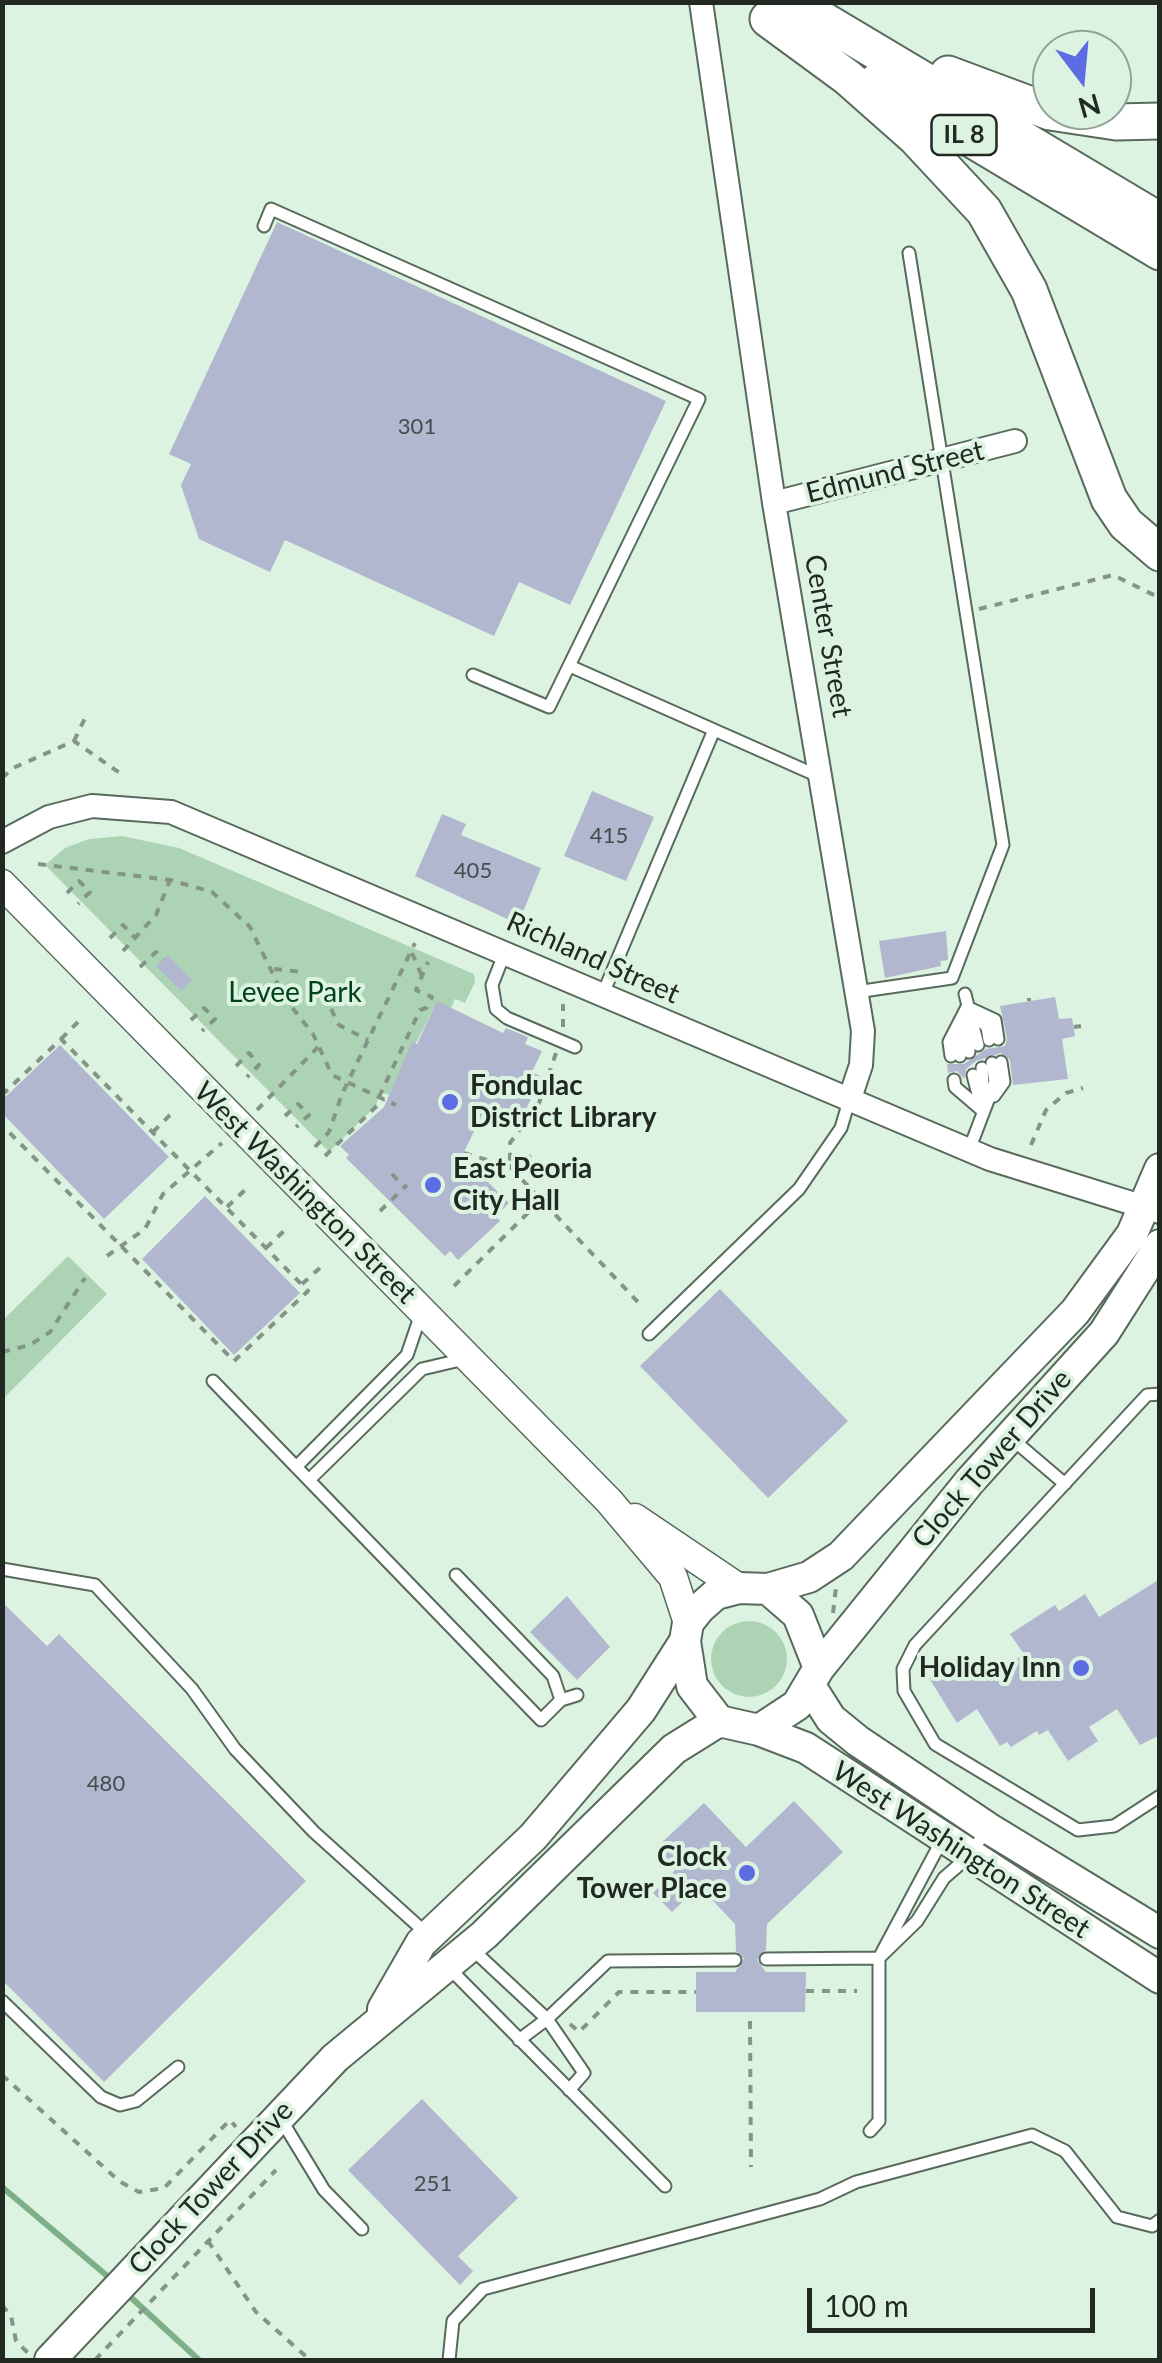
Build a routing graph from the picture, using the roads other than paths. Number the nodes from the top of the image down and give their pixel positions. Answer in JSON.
{"nodes":[{"id":1,"x":701,"y":2,"type":"edge"},
{"id":2,"x":765,"y":9,"type":"edge"},
{"id":3,"x":826,"y":22,"type":"junction"},
{"id":4,"x":1160,"y":121,"type":"edge"},
{"id":5,"x":1160,"y":222,"type":"edge"},
{"id":6,"x":264,"y":226,"type":"dead end"},
{"id":7,"x":1160,"y":252,"type":"edge"},
{"id":8,"x":909,"y":253,"type":"dead end"},
{"id":9,"x":1015,"y":442,"type":"dead end"},
{"id":10,"x":941,"y":461,"type":"junction"},
{"id":11,"x":774,"y":503,"type":"junction"},
{"id":12,"x":1160,"y":552,"type":"edge"},
{"id":13,"x":572,"y":667,"type":"junction"},
{"id":14,"x":473,"y":674,"type":"dead end"},
{"id":15,"x":714,"y":730,"type":"junction"},
{"id":16,"x":822,"y":777,"type":"junction"},
{"id":17,"x":2,"y":842,"type":"edge"},
{"id":18,"x":2,"y":884,"type":"edge"},
{"id":19,"x":504,"y":952,"type":"junction"},
{"id":20,"x":856,"y":992,"type":"junction"},
{"id":21,"x":602,"y":996,"type":"junction"},
{"id":22,"x":966,"y":1000,"type":"junction"},
{"id":23,"x":574,"y":1047,"type":"dead end"},
{"id":24,"x":974,"y":1048,"type":"junction"},
{"id":25,"x":977,"y":1071,"type":"junction"},
{"id":26,"x":849,"y":1101,"type":"junction"},
{"id":27,"x":983,"y":1111,"type":"junction"},
{"id":28,"x":969,"y":1150,"type":"junction"},
{"id":29,"x":1160,"y":1169,"type":"edge"},
{"id":30,"x":1152,"y":1211,"type":"edge"},
{"id":31,"x":1160,"y":1245,"type":"edge"},
{"id":32,"x":424,"y":1311,"type":"junction"},
{"id":33,"x":649,"y":1334,"type":"dead end"},
{"id":34,"x":466,"y":1352,"type":"junction"},
{"id":35,"x":213,"y":1382,"type":"dead end"},
{"id":36,"x":1160,"y":1394,"type":"edge"},
{"id":37,"x":1010,"y":1437,"type":"junction"},
{"id":38,"x":296,"y":1467,"type":"junction"},
{"id":39,"x":309,"y":1480,"type":"junction"},
{"id":40,"x":1064,"y":1484,"type":"junction"},
{"id":41,"x":609,"y":1500,"type":"junction"},
{"id":42,"x":2,"y":1569,"type":"edge"},
{"id":43,"x":456,"y":1575,"type":"dead end"},
{"id":44,"x":754,"y":1589,"type":"junction"},
{"id":45,"x":686,"y":1632,"type":"junction"},
{"id":46,"x":814,"y":1677,"type":"junction"},
{"id":47,"x":577,"y":1695,"type":"dead end"},
{"id":48,"x":561,"y":1700,"type":"junction"},
{"id":49,"x":638,"y":1714,"type":"junction"},
{"id":50,"x":718,"y":1721,"type":"junction"},
{"id":51,"x":759,"y":1730,"type":"junction"},
{"id":52,"x":1160,"y":1796,"type":"edge"},
{"id":53,"x":988,"y":1828,"type":"junction"},
{"id":54,"x":942,"y":1840,"type":"junction"},
{"id":55,"x":968,"y":1857,"type":"junction"},
{"id":56,"x":1160,"y":1934,"type":"edge"},
{"id":57,"x":429,"y":1936,"type":"junction"},
{"id":58,"x":458,"y":1957,"type":"junction"},
{"id":59,"x":879,"y":1958,"type":"junction"},
{"id":60,"x":735,"y":1960,"type":"dead end"},
{"id":61,"x":766,"y":1960,"type":"dead end"},
{"id":62,"x":1160,"y":1978,"type":"edge"},
{"id":63,"x":2,"y":2000,"type":"edge"},
{"id":64,"x":547,"y":2019,"type":"junction"},
{"id":65,"x":377,"y":2020,"type":"junction"},
{"id":66,"x":519,"y":2040,"type":"junction"},
{"id":67,"x":178,"y":2067,"type":"dead end"},
{"id":68,"x":569,"y":2090,"type":"junction"},
{"id":69,"x":278,"y":2114,"type":"junction"},
{"id":70,"x":870,"y":2131,"type":"dead end"},
{"id":71,"x":665,"y":2186,"type":"dead end"},
{"id":72,"x":1156,"y":2223,"type":"edge"},
{"id":73,"x":362,"y":2229,"type":"dead end"},
{"id":74,"x":60,"y":2350,"type":"edge"},
{"id":75,"x":450,"y":2360,"type":"edge"}],
"edges":[{"from":1,"to":11,"type":"street","name":"Center Street"},
{"from":2,"to":3,"type":"main road","number":"IL 8"},
{"from":2,"to":7,"type":"main road","number":"IL 8"},
{"from":2,"to":12,"type":"main road"},
{"from":3,"to":4,"type":"main road"},
{"from":3,"to":5,"type":"main road","number":"IL 8"},
{"from":6,"to":13,"type":"lane"},
{"from":8,"to":10,"type":"lane"},
{"from":9,"to":10,"type":"street","name":"Edmund Street"},
{"from":10,"to":11,"type":"street","name":"Edmund Street"},
{"from":10,"to":20,"type":"lane"},
{"from":11,"to":16,"type":"street","name":"Center Street"},
{"from":13,"to":14,"type":"lane"},
{"from":13,"to":15,"type":"lane"},
{"from":15,"to":16,"type":"lane"},
{"from":15,"to":21,"type":"lane"},
{"from":16,"to":20,"type":"street","name":"Center Street"},
{"from":17,"to":19,"type":"street","name":"Richland Street"},
{"from":18,"to":32,"type":"street","name":"West Washington Street"},
{"from":19,"to":21,"type":"street","name":"Richland Street"},
{"from":19,"to":23,"type":"lane"},
{"from":20,"to":26,"type":"street","name":"Center Street"},
{"from":21,"to":26,"type":"street","name":"Richland Street"},
{"from":22,"to":24,"type":"lane"},
{"from":22,"to":24,"type":"lane"},
{"from":22,"to":24,"type":"lane"},
{"from":25,"to":27,"type":"lane"},
{"from":25,"to":27,"type":"lane"},
{"from":25,"to":27,"type":"lane"},
{"from":26,"to":28,"type":"street","name":"Richland Street"},
{"from":26,"to":33,"type":"lane"},
{"from":27,"to":28,"type":"lane"},
{"from":28,"to":30,"type":"street","name":"Richland Street"},
{"from":29,"to":30,"type":"main road"},
{"from":30,"to":44,"type":"main road","name":"Clock Tower Drive"},
{"from":31,"to":37,"type":"main road","name":"Clock Tower Drive"},
{"from":32,"to":34,"type":"street","name":"West Washington Street"},
{"from":32,"to":38,"type":"lane"},
{"from":34,"to":39,"type":"lane"},
{"from":34,"to":41,"type":"street","name":"West Washington Street"},
{"from":35,"to":38,"type":"lane"},
{"from":36,"to":40,"type":"lane"},
{"from":37,"to":40,"type":"lane"},
{"from":37,"to":46,"type":"main road","name":"Clock Tower Drive"},
{"from":38,"to":39,"type":"lane"},
{"from":39,"to":48,"type":"lane"},
{"from":40,"to":52,"type":"lane"},
{"from":41,"to":44,"type":"street","name":"West Washington Street"},
{"from":41,"to":45,"type":"street","name":"West Washington Street"},
{"from":42,"to":57,"type":"lane"},
{"from":43,"to":48,"type":"lane"},
{"from":44,"to":45,"type":"main road"},
{"from":44,"to":46,"type":"main road"},
{"from":45,"to":49,"type":"main road","name":"Clock Tower Drive"},
{"from":45,"to":50,"type":"main road"},
{"from":46,"to":51,"type":"main road"},
{"from":46,"to":53,"type":"main road","name":"West Washington Street"},
{"from":47,"to":48,"type":"lane"},
{"from":49,"to":57,"type":"main road","name":"Clock Tower Drive"},
{"from":49,"to":58,"type":"main road"},
{"from":50,"to":51,"type":"main road"},
{"from":50,"to":58,"type":"main road","name":"Clock Tower Drive"},
{"from":51,"to":54,"type":"main road","name":"West Washington Street"},
{"from":53,"to":55,"type":"lane"},
{"from":53,"to":56,"type":"main road","name":"West Washington Street"},
{"from":54,"to":55,"type":"main road","name":"West Washington Street"},
{"from":54,"to":59,"type":"lane"},
{"from":55,"to":59,"type":"lane"},
{"from":55,"to":62,"type":"main road","name":"West Washington Street"},
{"from":57,"to":65,"type":"main road","name":"Clock Tower Drive"},
{"from":58,"to":64,"type":"lane"},
{"from":58,"to":65,"type":"main road","name":"Clock Tower Drive"},
{"from":58,"to":66,"type":"lane"},
{"from":59,"to":61,"type":"lane"},
{"from":59,"to":70,"type":"lane"},
{"from":60,"to":64,"type":"lane"},
{"from":63,"to":67,"type":"lane"},
{"from":64,"to":66,"type":"lane"},
{"from":64,"to":68,"type":"lane"},
{"from":65,"to":69,"type":"main road","name":"Clock Tower Drive"},
{"from":66,"to":68,"type":"lane"},
{"from":68,"to":71,"type":"lane"},
{"from":69,"to":73,"type":"lane"},
{"from":69,"to":74,"type":"main road","name":"Clock Tower Drive"},
{"from":72,"to":75,"type":"lane"}]}
